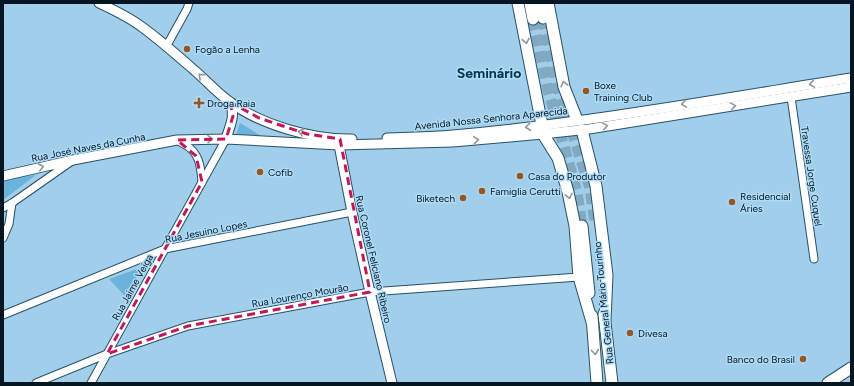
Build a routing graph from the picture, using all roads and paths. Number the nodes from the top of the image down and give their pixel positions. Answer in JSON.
{"nodes":[{"id":1,"x":100,"y":3,"type":"edge"},
{"id":2,"x":189,"y":3,"type":"edge"},
{"id":3,"x":518,"y":3,"type":"edge"},
{"id":4,"x":530,"y":3,"type":"edge"},
{"id":5,"x":540,"y":3,"type":"edge"},
{"id":6,"x":548,"y":3,"type":"edge"},
{"id":7,"x":166,"y":47,"type":"junction"},
{"id":8,"x":851,"y":78,"type":"edge"},
{"id":9,"x":851,"y":87,"type":"edge"},
{"id":10,"x":791,"y":97,"type":"junction"},
{"id":11,"x":230,"y":102,"type":"junction"},
{"id":12,"x":580,"y":125,"type":"junction"},
{"id":13,"x":543,"y":130,"type":"junction"},
{"id":14,"x":226,"y":139,"type":"junction"},
{"id":15,"x":177,"y":140,"type":"junction"},
{"id":16,"x":339,"y":142,"type":"junction"},
{"id":17,"x":73,"y":160,"type":"junction"},
{"id":18,"x":3,"y":176,"type":"edge"},
{"id":19,"x":202,"y":182,"type":"junction"},
{"id":20,"x":12,"y":203,"type":"junction"},
{"id":21,"x":3,"y":208,"type":"edge"},
{"id":22,"x":352,"y":212,"type":"junction"},
{"id":23,"x":595,"y":223,"type":"tunnel mouth"},
{"id":24,"x":582,"y":226,"type":"tunnel mouth"},
{"id":25,"x":3,"y":238,"type":"edge"},
{"id":26,"x":165,"y":248,"type":"junction"},
{"id":27,"x":814,"y":259,"type":"dead end"},
{"id":28,"x":579,"y":277,"type":"junction"},
{"id":29,"x":370,"y":292,"type":"junction"},
{"id":30,"x":3,"y":315,"type":"edge"},
{"id":31,"x":605,"y":320,"type":"junction"},
{"id":32,"x":592,"y":322,"type":"junction"},
{"id":33,"x":107,"y":354,"type":"junction"},
{"id":34,"x":851,"y":368,"type":"edge"},
{"id":35,"x":36,"y":383,"type":"edge"},
{"id":36,"x":91,"y":383,"type":"edge"},
{"id":37,"x":392,"y":383,"type":"edge"},
{"id":38,"x":597,"y":383,"type":"edge"},
{"id":39,"x":612,"y":383,"type":"edge"},
{"id":40,"x":828,"y":383,"type":"edge"}],
"edges":[{"from":1,"to":7,"type":"main road","name":"Avenida Nossa Senhora Aparecida"},
{"from":2,"to":7,"type":"street"},
{"from":3,"to":13,"type":"main road","one_way":true},
{"from":4,"to":5,"type":"main road"},
{"from":12,"to":6,"type":"main road","one_way":true},
{"from":11,"to":7,"type":"main road","name":"Avenida Nossa Senhora Aparecida","one_way":true},
{"from":8,"to":12,"type":"main road","name":"Avenida Nossa Senhora Aparecida","one_way":true},
{"from":9,"to":10,"type":"main road","name":"Avenida Nossa Senhora Aparecida"},
{"from":12,"to":10,"type":"main road","name":"Avenida Nossa Senhora Aparecida","one_way":true},
{"from":10,"to":27,"type":"street","name":"Travessa Jorge Cuquel"},
{"from":11,"to":14,"type":"main road"},
{"from":16,"to":11,"type":"main road","name":"Avenida Nossa Senhora Aparecida","one_way":true},
{"from":12,"to":13,"type":"main road","name":"Avenida Nossa Senhora Aparecida"},
{"from":12,"to":31,"type":"main road"},
{"from":13,"to":16,"type":"main road","name":"Avenida Nossa Senhora Aparecida"},
{"from":13,"to":28,"type":"main road","one_way":true},
{"from":15,"to":14,"type":"main road","name":"Rua José Naves da Cunha","one_way":true},
{"from":14,"to":16,"type":"main road","name":"Rua José Naves da Cunha"},
{"from":14,"to":19,"type":"street","name":"Rua Jaime Veiga"},
{"from":15,"to":17,"type":"main road","name":"Rua José Naves da Cunha"},
{"from":15,"to":19,"type":"street"},
{"from":16,"to":22,"type":"main road","name":"Rua Coronel Feliciano Ribeiro"},
{"from":18,"to":17,"type":"main road","name":"Rua José Naves da Cunha","one_way":true},
{"from":17,"to":20,"type":"street"},
{"from":19,"to":26,"type":"street","name":"Rua Jaime Veiga"},
{"from":20,"to":21,"type":"street"},
{"from":20,"to":25,"type":"street"},
{"from":22,"to":26,"type":"street","name":"Rua Jesuino Lopes"},
{"from":22,"to":29,"type":"main road","name":"Rua Coronel Feliciano Ribeiro"},
{"from":23,"to":31,"type":"main road","name":"Rua General Mário Tourinho"},
{"from":24,"to":32,"type":"main road","name":"Rua General Mário Tourinho"},
{"from":26,"to":30,"type":"street","name":"Rua Jesuino Lopes"},
{"from":26,"to":33,"type":"street","name":"Rua Jaime Veiga"},
{"from":28,"to":29,"type":"street","name":"Rua Lourenço Mourão"},
{"from":28,"to":32,"type":"main road"},
{"from":29,"to":33,"type":"street","name":"Rua Lourenço Mourão"},
{"from":29,"to":37,"type":"main road","name":"Rua Coronel Feliciano Ribeiro"},
{"from":31,"to":39,"type":"main road","name":"Rua General Mário Tourinho"},
{"from":32,"to":38,"type":"main road","name":"Rua General Mário Tourinho","one_way":true},
{"from":33,"to":35,"type":"street","name":"Rua Lourenço Mourão"},
{"from":33,"to":36,"type":"street","name":"Rua Jaime Veiga"},
{"from":34,"to":40,"type":"main road"}]}
